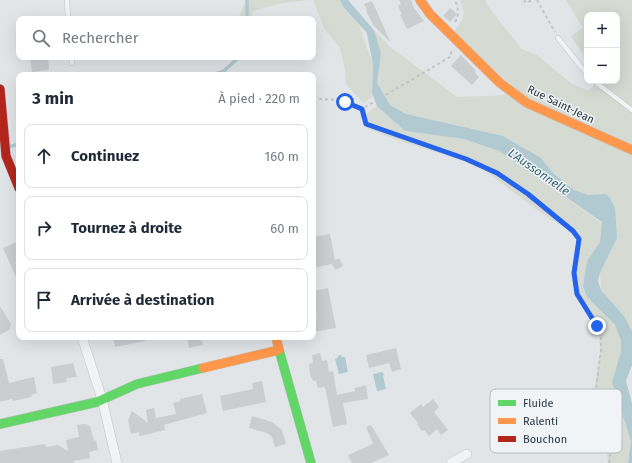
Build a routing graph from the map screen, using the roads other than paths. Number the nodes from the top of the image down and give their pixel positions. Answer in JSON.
{"nodes":[{"id":1,"x":67,"y":0,"type":"edge"},
{"id":2,"x":420,"y":0,"type":"edge"},
{"id":3,"x":68,"y":16,"type":"edge"},
{"id":4,"x":558,"y":38,"type":"road end"},
{"id":5,"x":72,"y":60,"type":"edge"},
{"id":6,"x":72,"y":63,"type":"dead end"},
{"id":7,"x":584,"y":70,"type":"edge"},
{"id":8,"x":598,"y":84,"type":"edge"},
{"id":9,"x":0,"y":89,"type":"edge"},
{"id":10,"x":632,"y":110,"type":"edge"},
{"id":11,"x":632,"y":150,"type":"edge"},
{"id":12,"x":4,"y":153,"type":"edge"},
{"id":13,"x":16,"y":181,"type":"edge"},
{"id":14,"x":83,"y":340,"type":"edge"},
{"id":15,"x":277,"y":340,"type":"edge"},
{"id":16,"x":279,"y":350,"type":"junction"},
{"id":17,"x":102,"y":399,"type":"junction"},
{"id":18,"x":0,"y":424,"type":"edge"},
{"id":19,"x":468,"y":454,"type":"dead end"},
{"id":20,"x":117,"y":463,"type":"edge"},
{"id":21,"x":311,"y":463,"type":"edge"},
{"id":22,"x":451,"y":463,"type":"edge"}],
"edges":[{"from":1,"to":3,"type":"lane"},
{"from":2,"to":11,"type":"street","name":"Rue Saint-Jean"},
{"from":4,"to":7,"type":"lane"},
{"from":5,"to":6,"type":"lane"},
{"from":8,"to":10,"type":"lane"},
{"from":9,"to":12,"type":"street"},
{"from":12,"to":13,"type":"street"},
{"from":14,"to":17,"type":"street"},
{"from":15,"to":16,"type":"street"},
{"from":16,"to":17,"type":"street"},
{"from":16,"to":21,"type":"street"},
{"from":17,"to":18,"type":"street"},
{"from":17,"to":20,"type":"street"},
{"from":19,"to":22,"type":"street"}]}
